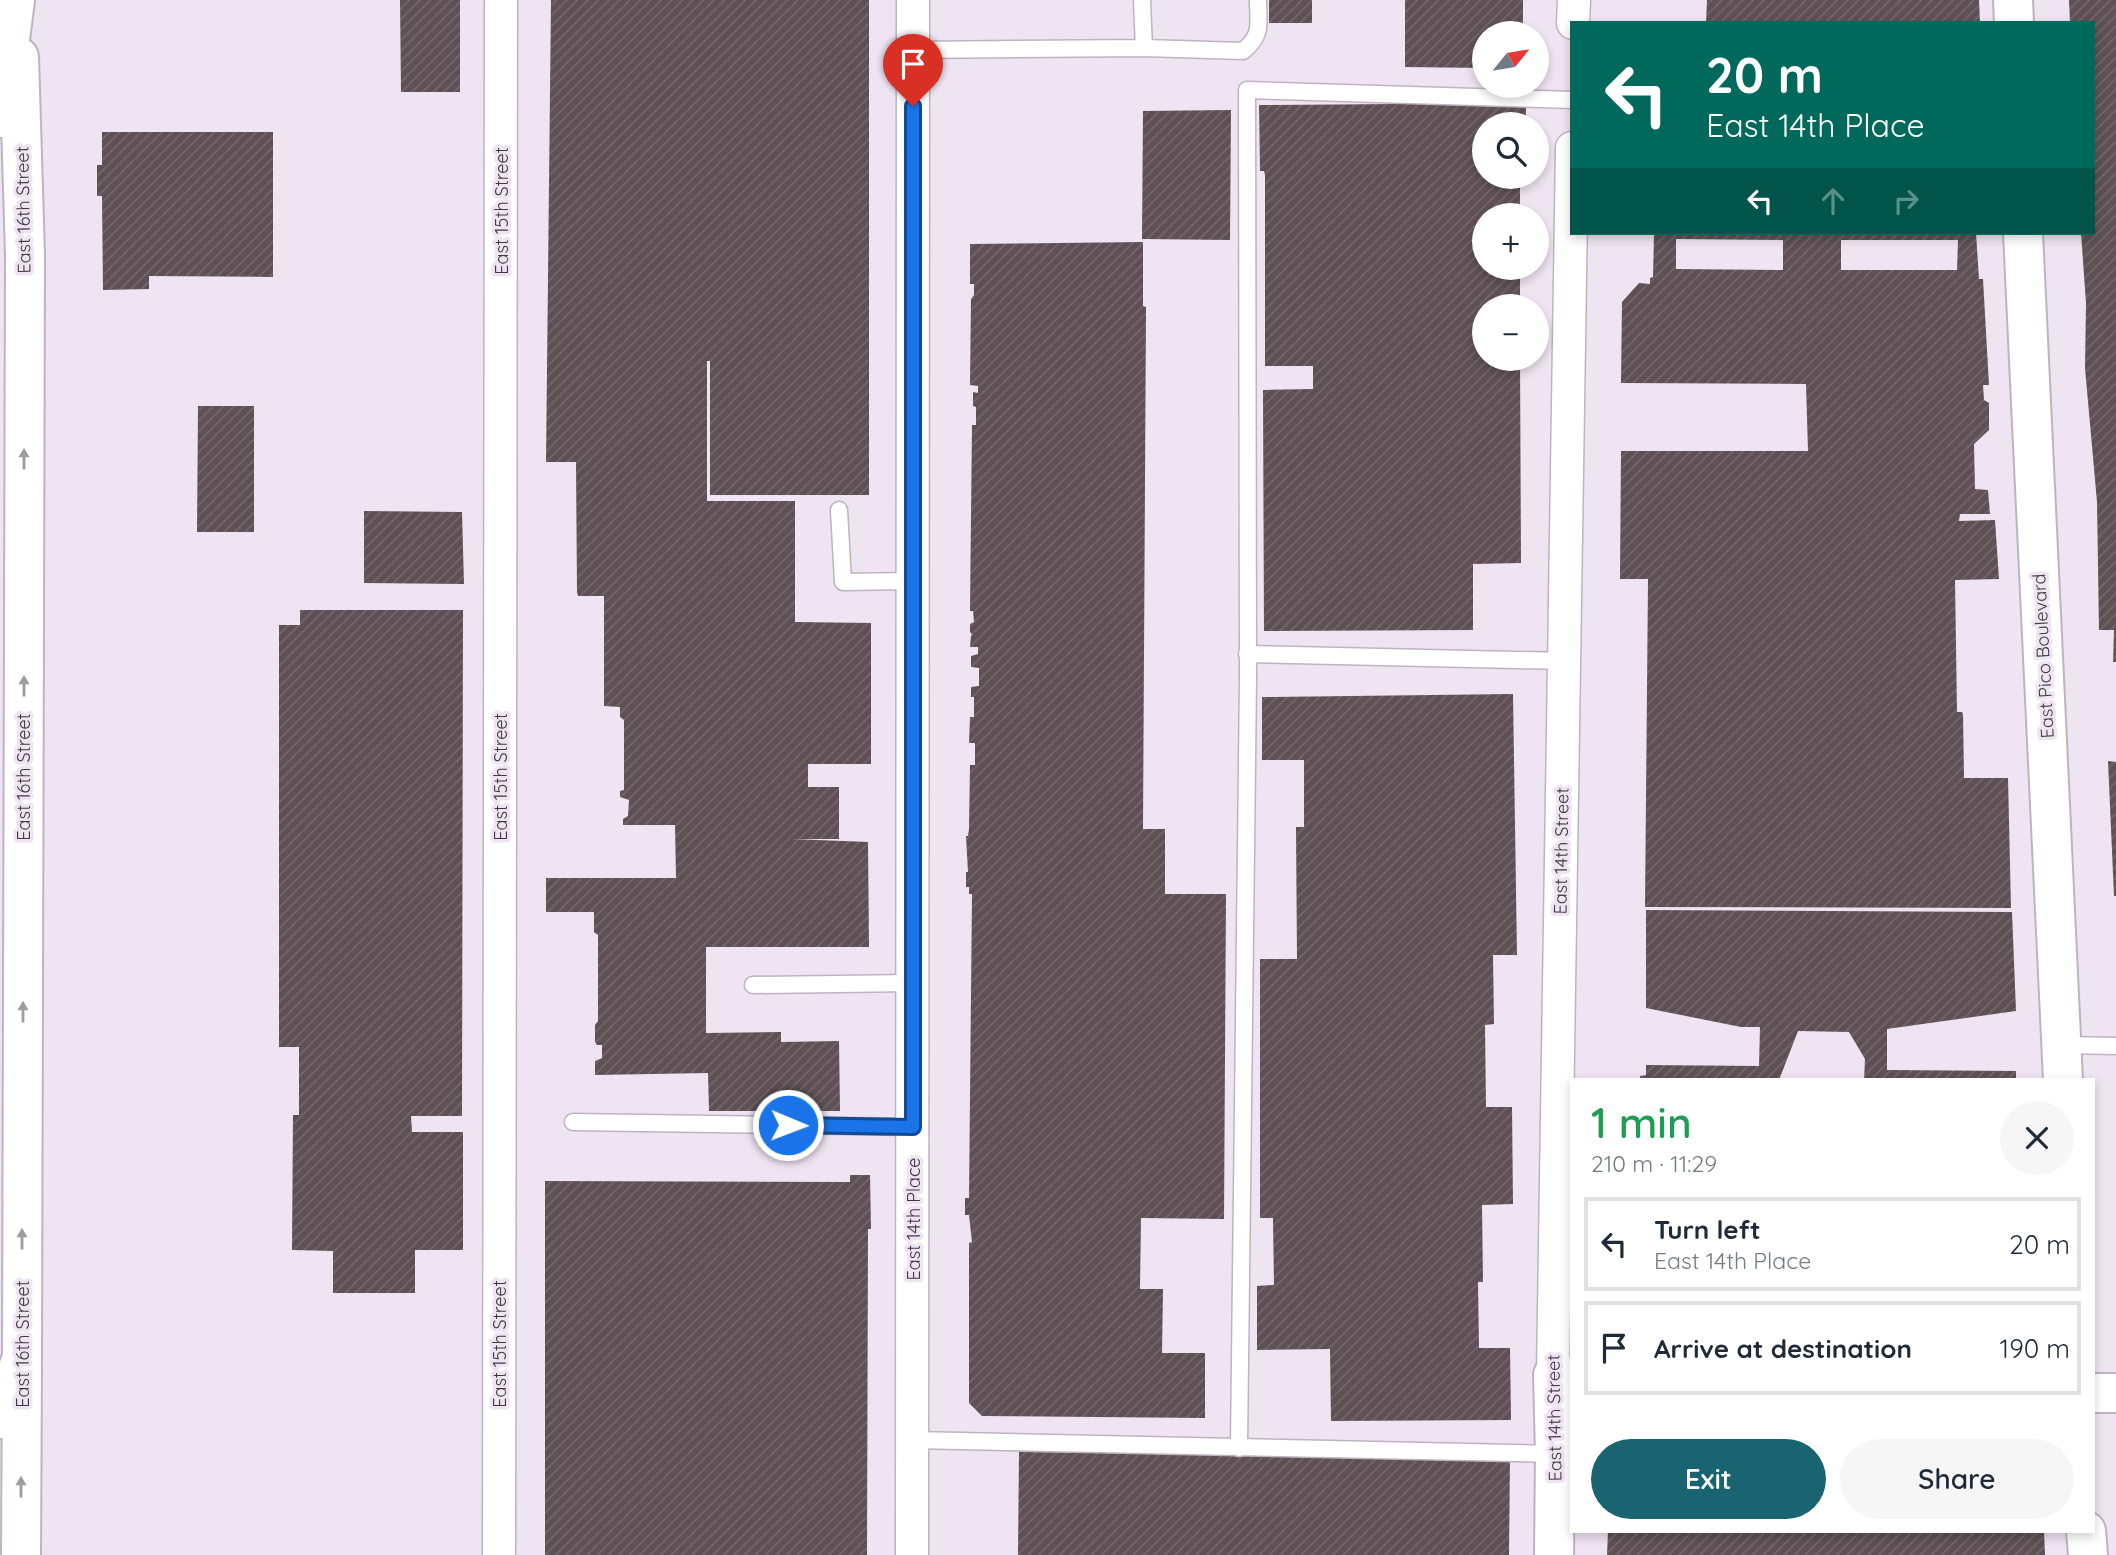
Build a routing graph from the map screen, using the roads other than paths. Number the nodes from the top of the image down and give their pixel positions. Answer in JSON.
{"nodes":[{"id":1,"x":16,"y":0,"type":"edge"},
{"id":2,"x":501,"y":0,"type":"edge"},
{"id":3,"x":913,"y":0,"type":"edge"},
{"id":4,"x":1142,"y":0,"type":"edge"},
{"id":5,"x":1258,"y":0,"type":"edge"},
{"id":6,"x":1574,"y":0,"type":"edge"},
{"id":7,"x":2013,"y":0,"type":"edge"},
{"id":8,"x":1573,"y":21,"type":"edge"},
{"id":9,"x":2014,"y":21,"type":"edge"},
{"id":10,"x":1144,"y":48,"type":"junction"},
{"id":11,"x":913,"y":50,"type":"junction"},
{"id":12,"x":1570,"y":100,"type":"edge"},
{"id":13,"x":0,"y":118,"type":"edge"},
{"id":14,"x":1571,"y":235,"type":"edge"},
{"id":15,"x":2024,"y":235,"type":"edge"},
{"id":16,"x":839,"y":510,"type":"dead end"},
{"id":17,"x":913,"y":581,"type":"junction"},
{"id":18,"x":1247,"y":654,"type":"junction"},
{"id":19,"x":1564,"y":661,"type":"junction"},
{"id":20,"x":913,"y":983,"type":"junction"},
{"id":21,"x":753,"y":985,"type":"dead end"},
{"id":22,"x":2116,"y":1046,"type":"edge"},
{"id":23,"x":2062,"y":1062,"type":"edge"},
{"id":24,"x":573,"y":1122,"type":"dead end"},
{"id":25,"x":913,"y":1127,"type":"junction"},
{"id":26,"x":22,"y":1357,"type":"junction"},
{"id":27,"x":1562,"y":1375,"type":"edge"},
{"id":28,"x":2095,"y":1393,"type":"edge"},
{"id":29,"x":2116,"y":1393,"type":"edge"},
{"id":30,"x":0,"y":1419,"type":"edge"},
{"id":31,"x":913,"y":1440,"type":"junction"},
{"id":32,"x":1239,"y":1448,"type":"junction"},
{"id":33,"x":1555,"y":1454,"type":"junction"},
{"id":34,"x":2087,"y":1533,"type":"edge"},
{"id":35,"x":21,"y":1555,"type":"edge"},
{"id":36,"x":499,"y":1555,"type":"edge"},
{"id":37,"x":912,"y":1555,"type":"edge"},
{"id":38,"x":1554,"y":1555,"type":"edge"},
{"id":39,"x":2088,"y":1555,"type":"edge"}],
"edges":[{"from":1,"to":13,"type":"main road"},
{"from":26,"to":1,"type":"main road","name":"East 16th Street","one_way":true},
{"from":2,"to":36,"type":"street","name":"East 15th Street"},
{"from":3,"to":11,"type":"street","name":"East 14th Place"},
{"from":4,"to":10,"type":"lane"},
{"from":5,"to":10,"type":"lane"},
{"from":6,"to":8,"type":"street"},
{"from":7,"to":9,"type":"main road"},
{"from":10,"to":11,"type":"lane"},
{"from":11,"to":17,"type":"street","name":"East 14th Place"},
{"from":12,"to":18,"type":"lane"},
{"from":14,"to":19,"type":"street","name":"East 14th Street"},
{"from":15,"to":23,"type":"main road","name":"East Pico Boulevard"},
{"from":16,"to":17,"type":"lane"},
{"from":17,"to":20,"type":"street","name":"East 14th Place"},
{"from":18,"to":19,"type":"lane"},
{"from":18,"to":32,"type":"lane"},
{"from":19,"to":27,"type":"street","name":"East 14th Street"},
{"from":20,"to":21,"type":"lane"},
{"from":20,"to":25,"type":"street","name":"East 14th Place"},
{"from":22,"to":23,"type":"lane"},
{"from":24,"to":25,"type":"lane"},
{"from":25,"to":31,"type":"street","name":"East 14th Place"},
{"from":26,"to":30,"type":"main road"},
{"from":35,"to":26,"type":"main road","name":"East 16th Street","one_way":true},
{"from":27,"to":33,"type":"main road","name":"East 14th Street"},
{"from":28,"to":29,"type":"main road"},
{"from":31,"to":32,"type":"lane"},
{"from":31,"to":37,"type":"street","name":"East 14th Place"},
{"from":32,"to":33,"type":"lane"},
{"from":33,"to":38,"type":"main road","name":"East 14th Street"},
{"from":34,"to":39,"type":"main road"}]}
